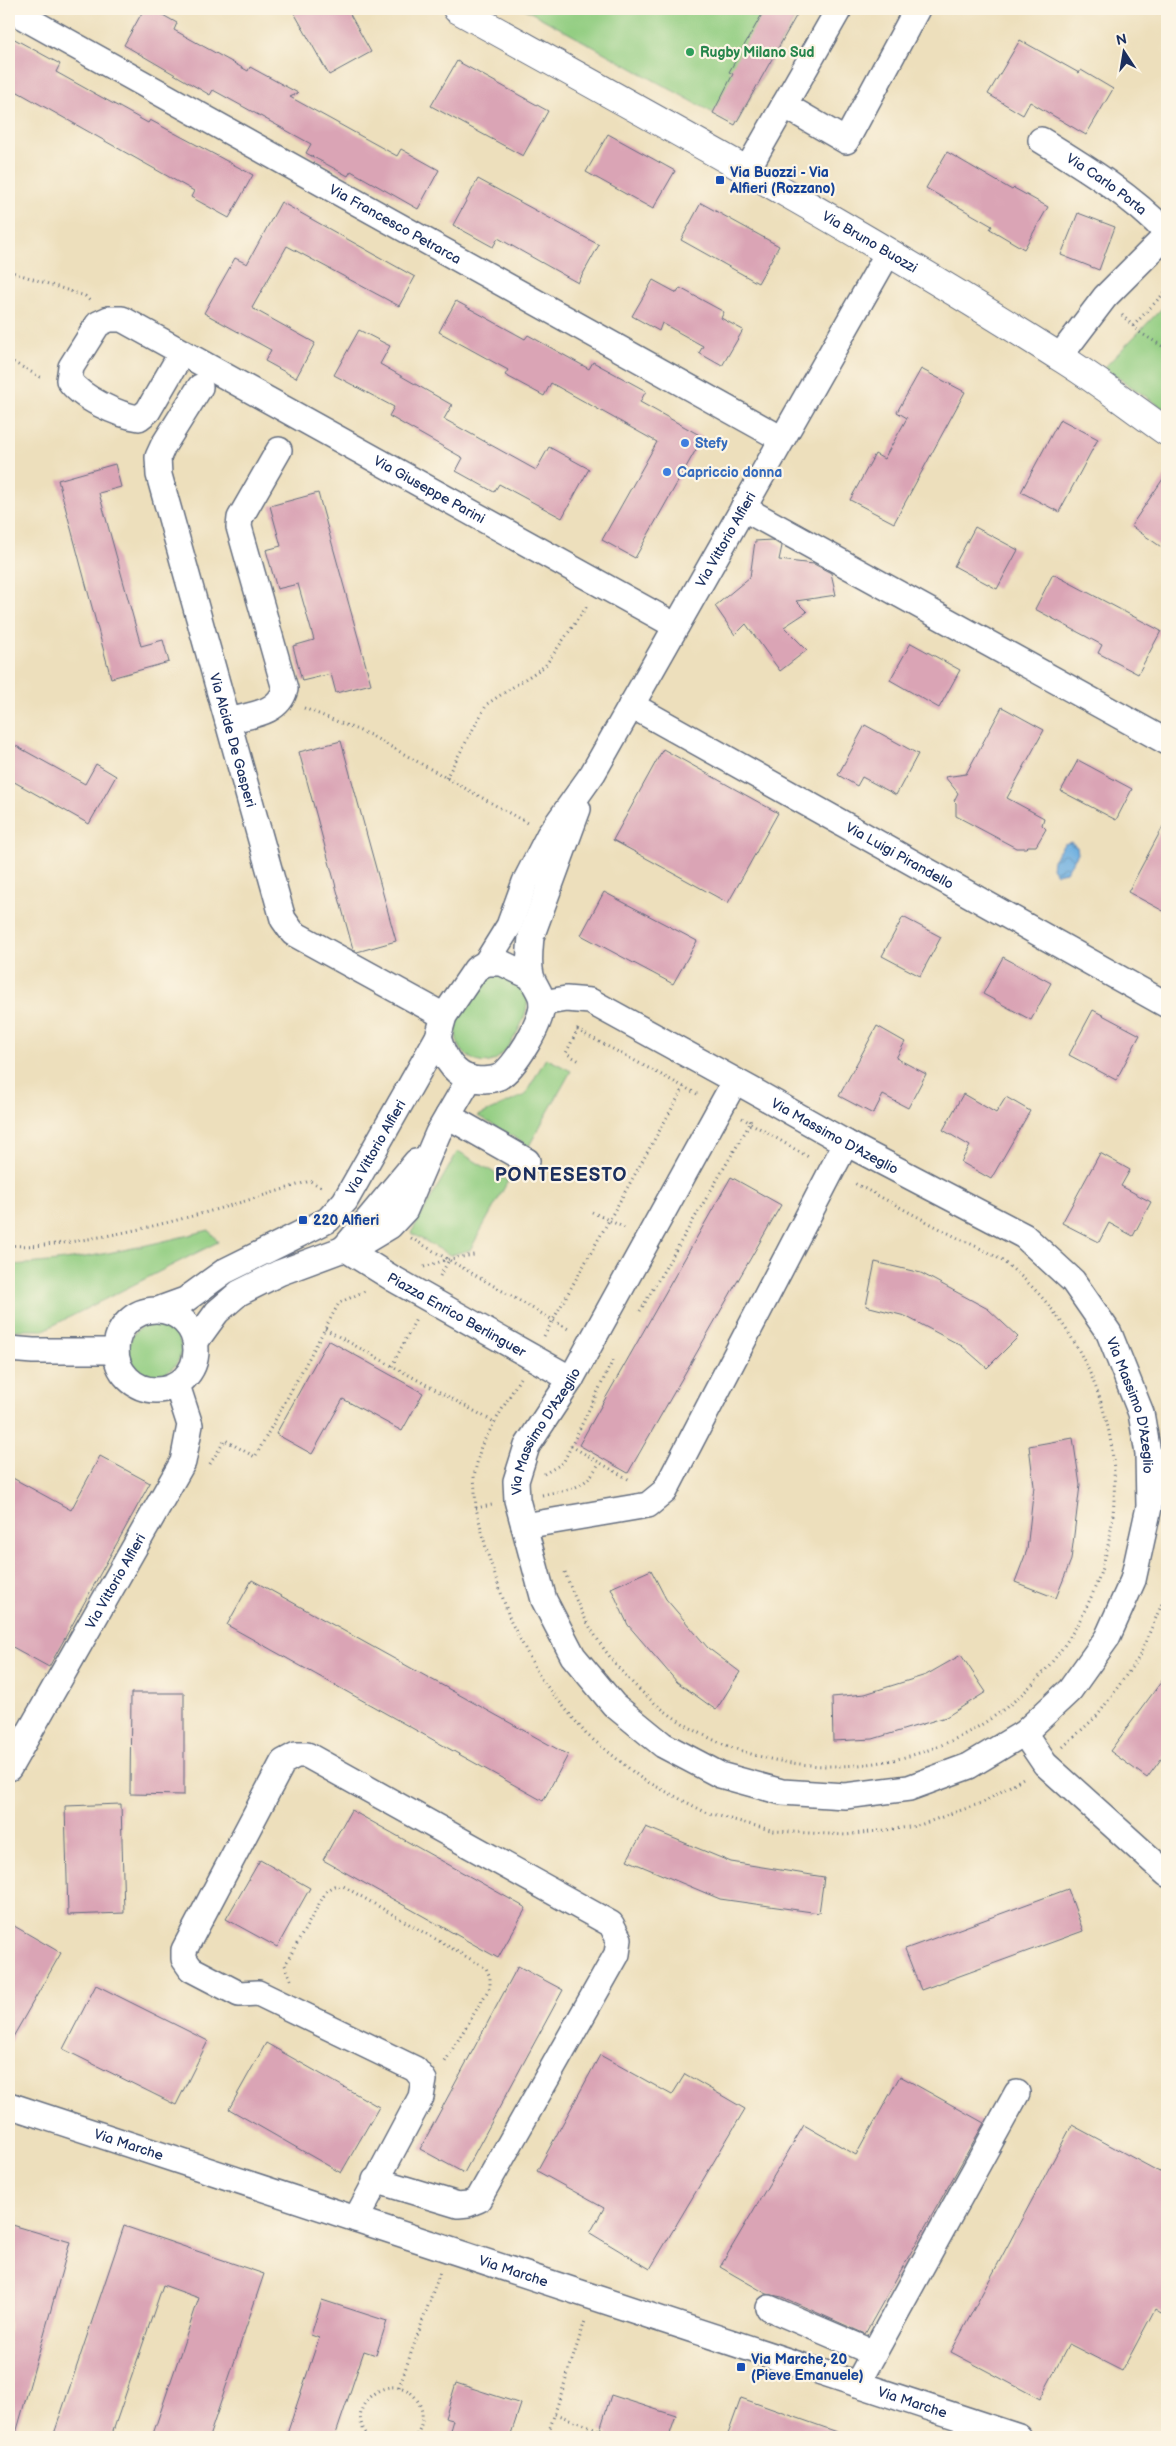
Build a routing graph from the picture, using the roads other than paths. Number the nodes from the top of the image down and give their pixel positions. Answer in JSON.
{"nodes":[{"id":1,"x":9,"y":9,"type":"edge"},
{"id":2,"x":457,"y":9,"type":"edge"},
{"id":3,"x":839,"y":9,"type":"edge"},
{"id":4,"x":906,"y":13,"type":"edge"},
{"id":5,"x":784,"y":105,"type":"junction"},
{"id":6,"x":1041,"y":140,"type":"dead end"},
{"id":7,"x":747,"y":170,"type":"junction"},
{"id":8,"x":1167,"y":234,"type":"edge"},
{"id":9,"x":888,"y":253,"type":"junction"},
{"id":10,"x":181,"y":354,"type":"junction"},
{"id":11,"x":1060,"y":356,"type":"junction"},
{"id":12,"x":200,"y":387,"type":"dead end"},
{"id":13,"x":1167,"y":432,"type":"edge"},
{"id":14,"x":782,"y":439,"type":"junction"},
{"id":15,"x":279,"y":450,"type":"dead end"},
{"id":16,"x":743,"y":508,"type":"junction"},
{"id":17,"x":676,"y":626,"type":"junction"},
{"id":18,"x":631,"y":705,"type":"junction"},
{"id":19,"x":228,"y":721,"type":"junction"},
{"id":20,"x":1167,"y":742,"type":"edge"},
{"id":21,"x":593,"y":772,"type":"junction"},
{"id":22,"x":486,"y":963,"type":"junction"},
{"id":23,"x":531,"y":977,"type":"junction"},
{"id":24,"x":542,"y":1003,"type":"junction"},
{"id":25,"x":1167,"y":1005,"type":"edge"},
{"id":26,"x":441,"y":1027,"type":"junction"},
{"id":27,"x":470,"y":1078,"type":"junction"},
{"id":28,"x":744,"y":1086,"type":"junction"},
{"id":29,"x":443,"y":1124,"type":"junction"},
{"id":30,"x":846,"y":1143,"type":"junction"},
{"id":31,"x":527,"y":1160,"type":"dead end"},
{"id":32,"x":344,"y":1248,"type":"junction"},
{"id":33,"x":163,"y":1308,"type":"junction"},
{"id":34,"x":196,"y":1341,"type":"junction"},
{"id":35,"x":9,"y":1348,"type":"edge"},
{"id":36,"x":116,"y":1351,"type":"junction"},
{"id":37,"x":571,"y":1379,"type":"junction"},
{"id":38,"x":177,"y":1385,"type":"junction"},
{"id":39,"x":1157,"y":1458,"type":"edge"},
{"id":40,"x":536,"y":1524,"type":"junction"},
{"id":41,"x":1024,"y":1733,"type":"junction"},
{"id":42,"x":9,"y":1768,"type":"edge"},
{"id":43,"x":1167,"y":1874,"type":"edge"},
{"id":44,"x":1018,"y":2093,"type":"dead end"},
{"id":45,"x":9,"y":2105,"type":"edge"},
{"id":46,"x":375,"y":2180,"type":"junction"},
{"id":47,"x":356,"y":2219,"type":"junction"},
{"id":48,"x":769,"y":2308,"type":"dead end"},
{"id":49,"x":874,"y":2353,"type":"junction"},
{"id":50,"x":857,"y":2384,"type":"junction"},
{"id":51,"x":1019,"y":2437,"type":"edge"}],
"edges":[{"from":1,"to":14,"type":"street","name":"Via Francesco Petrarca"},
{"from":2,"to":7,"type":"main road","name":"Via Bruno Buozzi"},
{"from":3,"to":5,"type":"street"},
{"from":4,"to":5,"type":"street"},
{"from":5,"to":7,"type":"street"},
{"from":6,"to":8,"type":"street","name":"Via Carlo Porta"},
{"from":7,"to":9,"type":"main road","name":"Via Bruno Buozzi"},
{"from":8,"to":11,"type":"street"},
{"from":9,"to":11,"type":"main road","name":"Via Bruno Buozzi"},
{"from":9,"to":14,"type":"street","name":"Via Vittorio Alfieri"},
{"from":10,"to":10,"type":"street","name":"Via Giuseppe Parini"},
{"from":10,"to":17,"type":"street","name":"Via Giuseppe Parini"},
{"from":11,"to":13,"type":"main road","name":"Via Bruno Buozzi"},
{"from":12,"to":19,"type":"street","name":"Via Alcide De Gasperi"},
{"from":14,"to":16,"type":"street","name":"Via Vittorio Alfieri"},
{"from":15,"to":19,"type":"street"},
{"from":16,"to":17,"type":"street","name":"Via Vittorio Alfieri"},
{"from":16,"to":20,"type":"street"},
{"from":17,"to":18,"type":"street","name":"Via Vittorio Alfieri"},
{"from":18,"to":21,"type":"street","name":"Via Vittorio Alfieri"},
{"from":18,"to":25,"type":"street","name":"Via Luigi Pirandello"},
{"from":19,"to":26,"type":"street","name":"Via Alcide De Gasperi"},
{"from":21,"to":22,"type":"street","name":"Via Vittorio Alfieri"},
{"from":21,"to":23,"type":"street","name":"Via Vittorio Alfieri"},
{"from":22,"to":23,"type":"street"},
{"from":22,"to":26,"type":"street","name":"Via Vittorio Alfieri"},
{"from":23,"to":24,"type":"street","name":"Via Vittorio Alfieri"},
{"from":24,"to":27,"type":"street"},
{"from":24,"to":28,"type":"street","name":"Via Massimo D'Azeglio"},
{"from":26,"to":27,"type":"street"},
{"from":26,"to":33,"type":"street","name":"Via Vittorio Alfieri"},
{"from":27,"to":29,"type":"street"},
{"from":28,"to":30,"type":"street","name":"Via Massimo D'Azeglio"},
{"from":28,"to":37,"type":"street","name":"Via Massimo D'Azeglio"},
{"from":29,"to":31,"type":"street"},
{"from":29,"to":32,"type":"street"},
{"from":29,"to":32,"type":"street"},
{"from":30,"to":39,"type":"street","name":"Via Massimo D'Azeglio"},
{"from":30,"to":40,"type":"street"},
{"from":32,"to":34,"type":"street"},
{"from":32,"to":37,"type":"street","name":"Piazza Enrico Berlinguer"},
{"from":33,"to":34,"type":"street"},
{"from":33,"to":36,"type":"street"},
{"from":34,"to":38,"type":"street"},
{"from":35,"to":36,"type":"street"},
{"from":36,"to":38,"type":"street"},
{"from":37,"to":40,"type":"street","name":"Via Massimo D'Azeglio"},
{"from":38,"to":42,"type":"street","name":"Via Vittorio Alfieri"},
{"from":39,"to":41,"type":"street","name":"Via Massimo D'Azeglio"},
{"from":40,"to":41,"type":"street","name":"Via Massimo D'Azeglio"},
{"from":41,"to":43,"type":"street"},
{"from":44,"to":49,"type":"street"},
{"from":45,"to":47,"type":"street","name":"Via Marche"},
{"from":46,"to":46,"type":"street"},
{"from":46,"to":47,"type":"street"},
{"from":47,"to":50,"type":"street","name":"Via Marche"},
{"from":48,"to":49,"type":"street"},
{"from":49,"to":50,"type":"street"},
{"from":50,"to":51,"type":"street","name":"Via Marche"}]}
